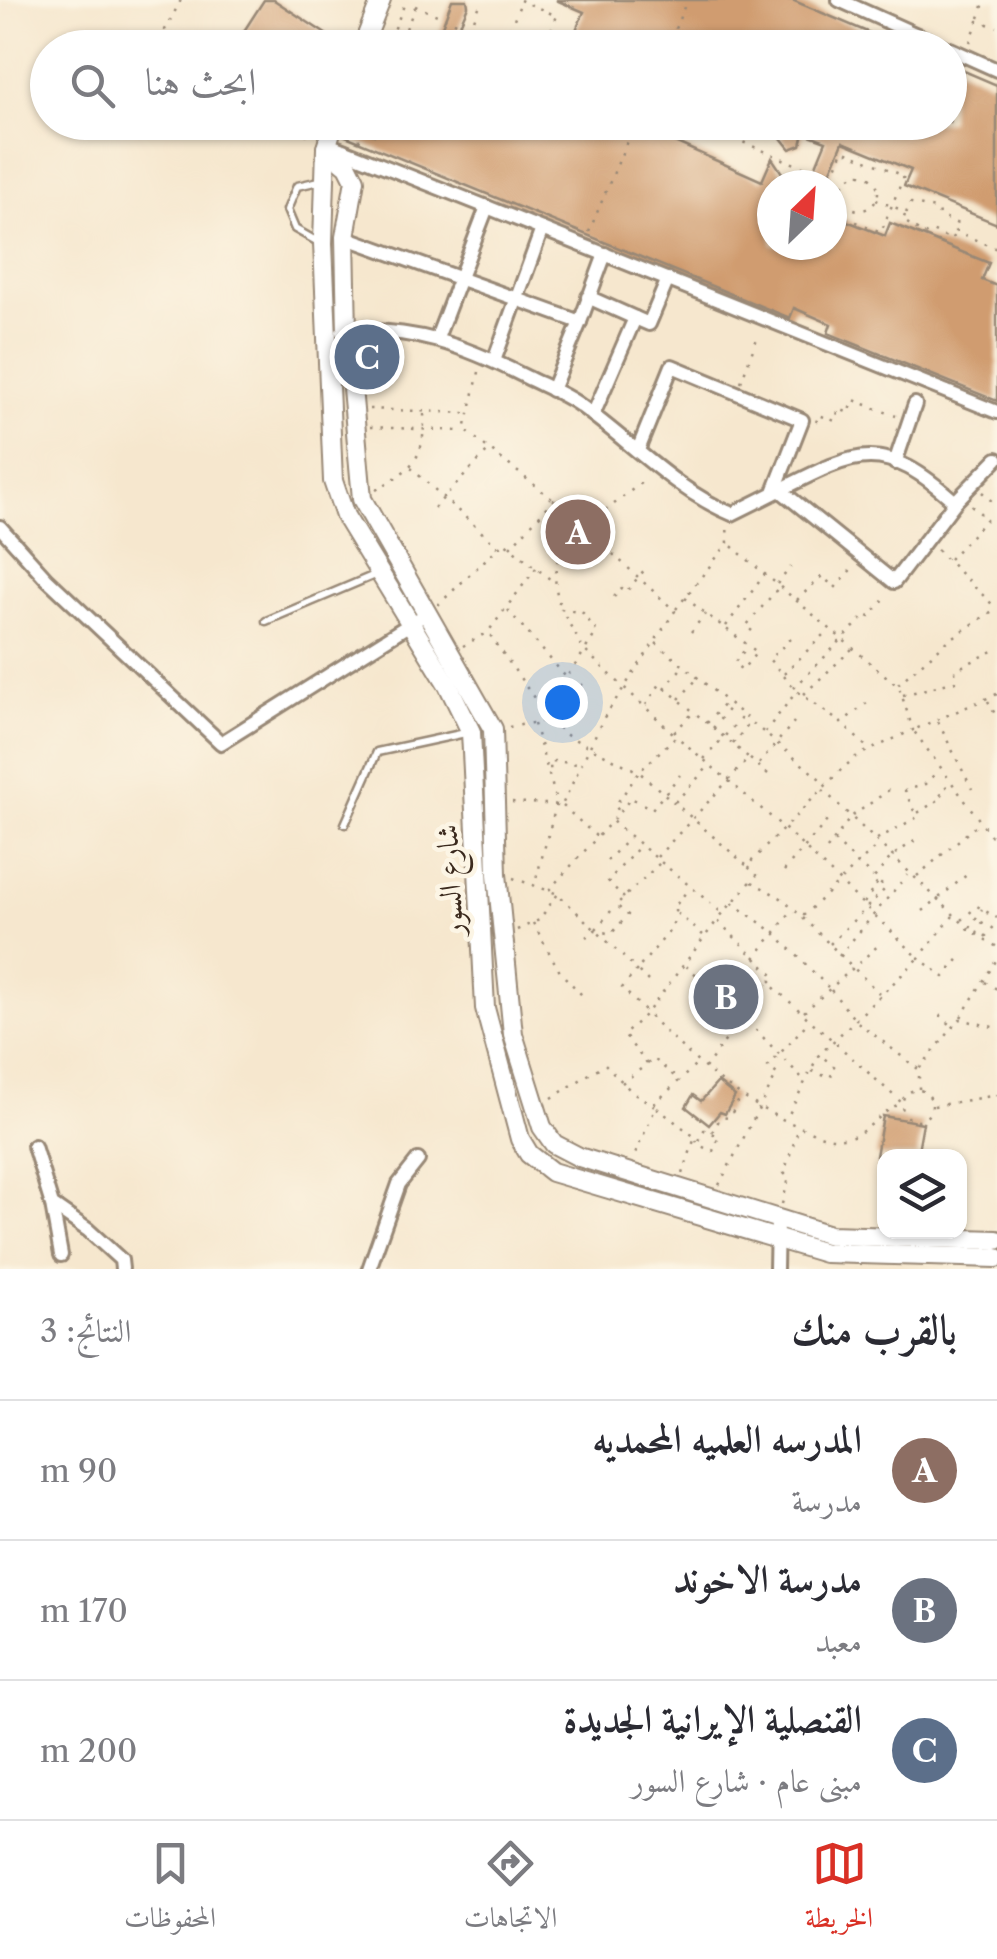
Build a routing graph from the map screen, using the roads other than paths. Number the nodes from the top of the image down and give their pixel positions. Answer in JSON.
{"nodes":[{"id":1,"x":381,"y":0,"type":"edge"},
{"id":2,"x":839,"y":0,"type":"edge"},
{"id":3,"x":369,"y":30,"type":"edge"},
{"id":4,"x":907,"y":30,"type":"edge"},
{"id":5,"x":967,"y":57,"type":"edge"},
{"id":6,"x":997,"y":70,"type":"edge"},
{"id":7,"x":329,"y":140,"type":"edge"},
{"id":8,"x":327,"y":146,"type":"junction"},
{"id":9,"x":325,"y":180,"type":"junction"},
{"id":10,"x":487,"y":207,"type":"junction"},
{"id":11,"x":542,"y":229,"type":"junction"},
{"id":12,"x":345,"y":237,"type":"junction"},
{"id":13,"x":322,"y":243,"type":"junction"},
{"id":14,"x":605,"y":254,"type":"junction"},
{"id":15,"x":460,"y":278,"type":"junction"},
{"id":16,"x":668,"y":279,"type":"junction"},
{"id":17,"x":588,"y":297,"type":"junction"},
{"id":18,"x":517,"y":298,"type":"junction"},
{"id":19,"x":636,"y":318,"type":"junction"},
{"id":20,"x":580,"y":322,"type":"junction"},
{"id":21,"x":347,"y":332,"type":"junction"},
{"id":22,"x":324,"y":334,"type":"junction"},
{"id":23,"x":437,"y":338,"type":"junction"},
{"id":24,"x":488,"y":359,"type":"junction"},
{"id":25,"x":552,"y":390,"type":"junction"},
{"id":26,"x":916,"y":404,"type":"dead end"},
{"id":27,"x":997,"y":412,"type":"edge"},
{"id":28,"x":593,"y":415,"type":"junction"},
{"id":29,"x":638,"y":450,"type":"junction"},
{"id":30,"x":997,"y":459,"type":"edge"},
{"id":31,"x":895,"y":464,"type":"junction"},
{"id":32,"x":777,"y":491,"type":"junction"},
{"id":33,"x":958,"y":499,"type":"junction"},
{"id":34,"x":0,"y":527,"type":"edge"},
{"id":35,"x":378,"y":573,"type":"junction"},
{"id":36,"x":428,"y":612,"type":"junction"},
{"id":37,"x":266,"y":621,"type":"dead end"},
{"id":38,"x":410,"y":624,"type":"junction"},
{"id":39,"x":471,"y":732,"type":"junction"},
{"id":40,"x":345,"y":824,"type":"dead end"},
{"id":41,"x":34,"y":1146,"type":"dead end"},
{"id":42,"x":418,"y":1160,"type":"dead end"},
{"id":43,"x":52,"y":1205,"type":"junction"},
{"id":44,"x":778,"y":1220,"type":"junction"},
{"id":45,"x":997,"y":1240,"type":"edge"},
{"id":46,"x":774,"y":1241,"type":"junction"},
{"id":47,"x":61,"y":1255,"type":"dead end"},
{"id":48,"x":997,"y":1258,"type":"edge"},
{"id":49,"x":122,"y":1269,"type":"edge"},
{"id":50,"x":368,"y":1269,"type":"edge"},
{"id":51,"x":776,"y":1269,"type":"edge"}],
"edges":[{"from":1,"to":3,"type":"main road"},
{"from":2,"to":4,"type":"street"},
{"from":5,"to":6,"type":"street"},
{"from":7,"to":8,"type":"main road","name":"شارع السور"},
{"from":8,"to":9,"type":"main road","name":"شارع السور"},
{"from":8,"to":10,"type":"street"},
{"from":8,"to":12,"type":"main road","name":"شارع السور"},
{"from":9,"to":13,"type":"main road","name":"شارع السور"},
{"from":9,"to":13,"type":"lane"},
{"from":10,"to":11,"type":"street"},
{"from":10,"to":15,"type":"street"},
{"from":11,"to":14,"type":"street"},
{"from":11,"to":18,"type":"street"},
{"from":12,"to":15,"type":"street"},
{"from":12,"to":21,"type":"main road","name":"شارع السور"},
{"from":13,"to":22,"type":"main road","name":"شارع السور"},
{"from":14,"to":16,"type":"street"},
{"from":14,"to":17,"type":"street"},
{"from":15,"to":18,"type":"street"},
{"from":15,"to":23,"type":"street"},
{"from":16,"to":19,"type":"street"},
{"from":16,"to":27,"type":"street"},
{"from":17,"to":19,"type":"street"},
{"from":17,"to":20,"type":"street"},
{"from":18,"to":20,"type":"street"},
{"from":18,"to":24,"type":"street"},
{"from":19,"to":28,"type":"street"},
{"from":20,"to":25,"type":"street"},
{"from":21,"to":22,"type":"street"},
{"from":21,"to":23,"type":"street"},
{"from":21,"to":36,"type":"main road","name":"شارع السور"},
{"from":22,"to":35,"type":"main road","name":"شارع السور"},
{"from":23,"to":24,"type":"street"},
{"from":24,"to":25,"type":"street"},
{"from":25,"to":28,"type":"street"},
{"from":26,"to":31,"type":"street"},
{"from":28,"to":29,"type":"street"},
{"from":29,"to":32,"type":"street"},
{"from":29,"to":32,"type":"street"},
{"from":30,"to":33,"type":"street"},
{"from":31,"to":32,"type":"street"},
{"from":31,"to":33,"type":"street"},
{"from":32,"to":33,"type":"street"},
{"from":34,"to":38,"type":"street"},
{"from":35,"to":37,"type":"lane"},
{"from":35,"to":38,"type":"main road","name":"شارع السور"},
{"from":36,"to":38,"type":"street"},
{"from":36,"to":44,"type":"main road","name":"شارع السور"},
{"from":38,"to":39,"type":"main road","name":"شارع السور"},
{"from":39,"to":40,"type":"lane"},
{"from":39,"to":46,"type":"main road","name":"شارع السور"},
{"from":41,"to":43,"type":"street"},
{"from":42,"to":50,"type":"street"},
{"from":43,"to":47,"type":"street"},
{"from":43,"to":49,"type":"street"},
{"from":44,"to":45,"type":"main road","name":"شارع السور"},
{"from":44,"to":46,"type":"street"},
{"from":46,"to":48,"type":"main road","name":"شارع السور"},
{"from":46,"to":51,"type":"street"}]}
